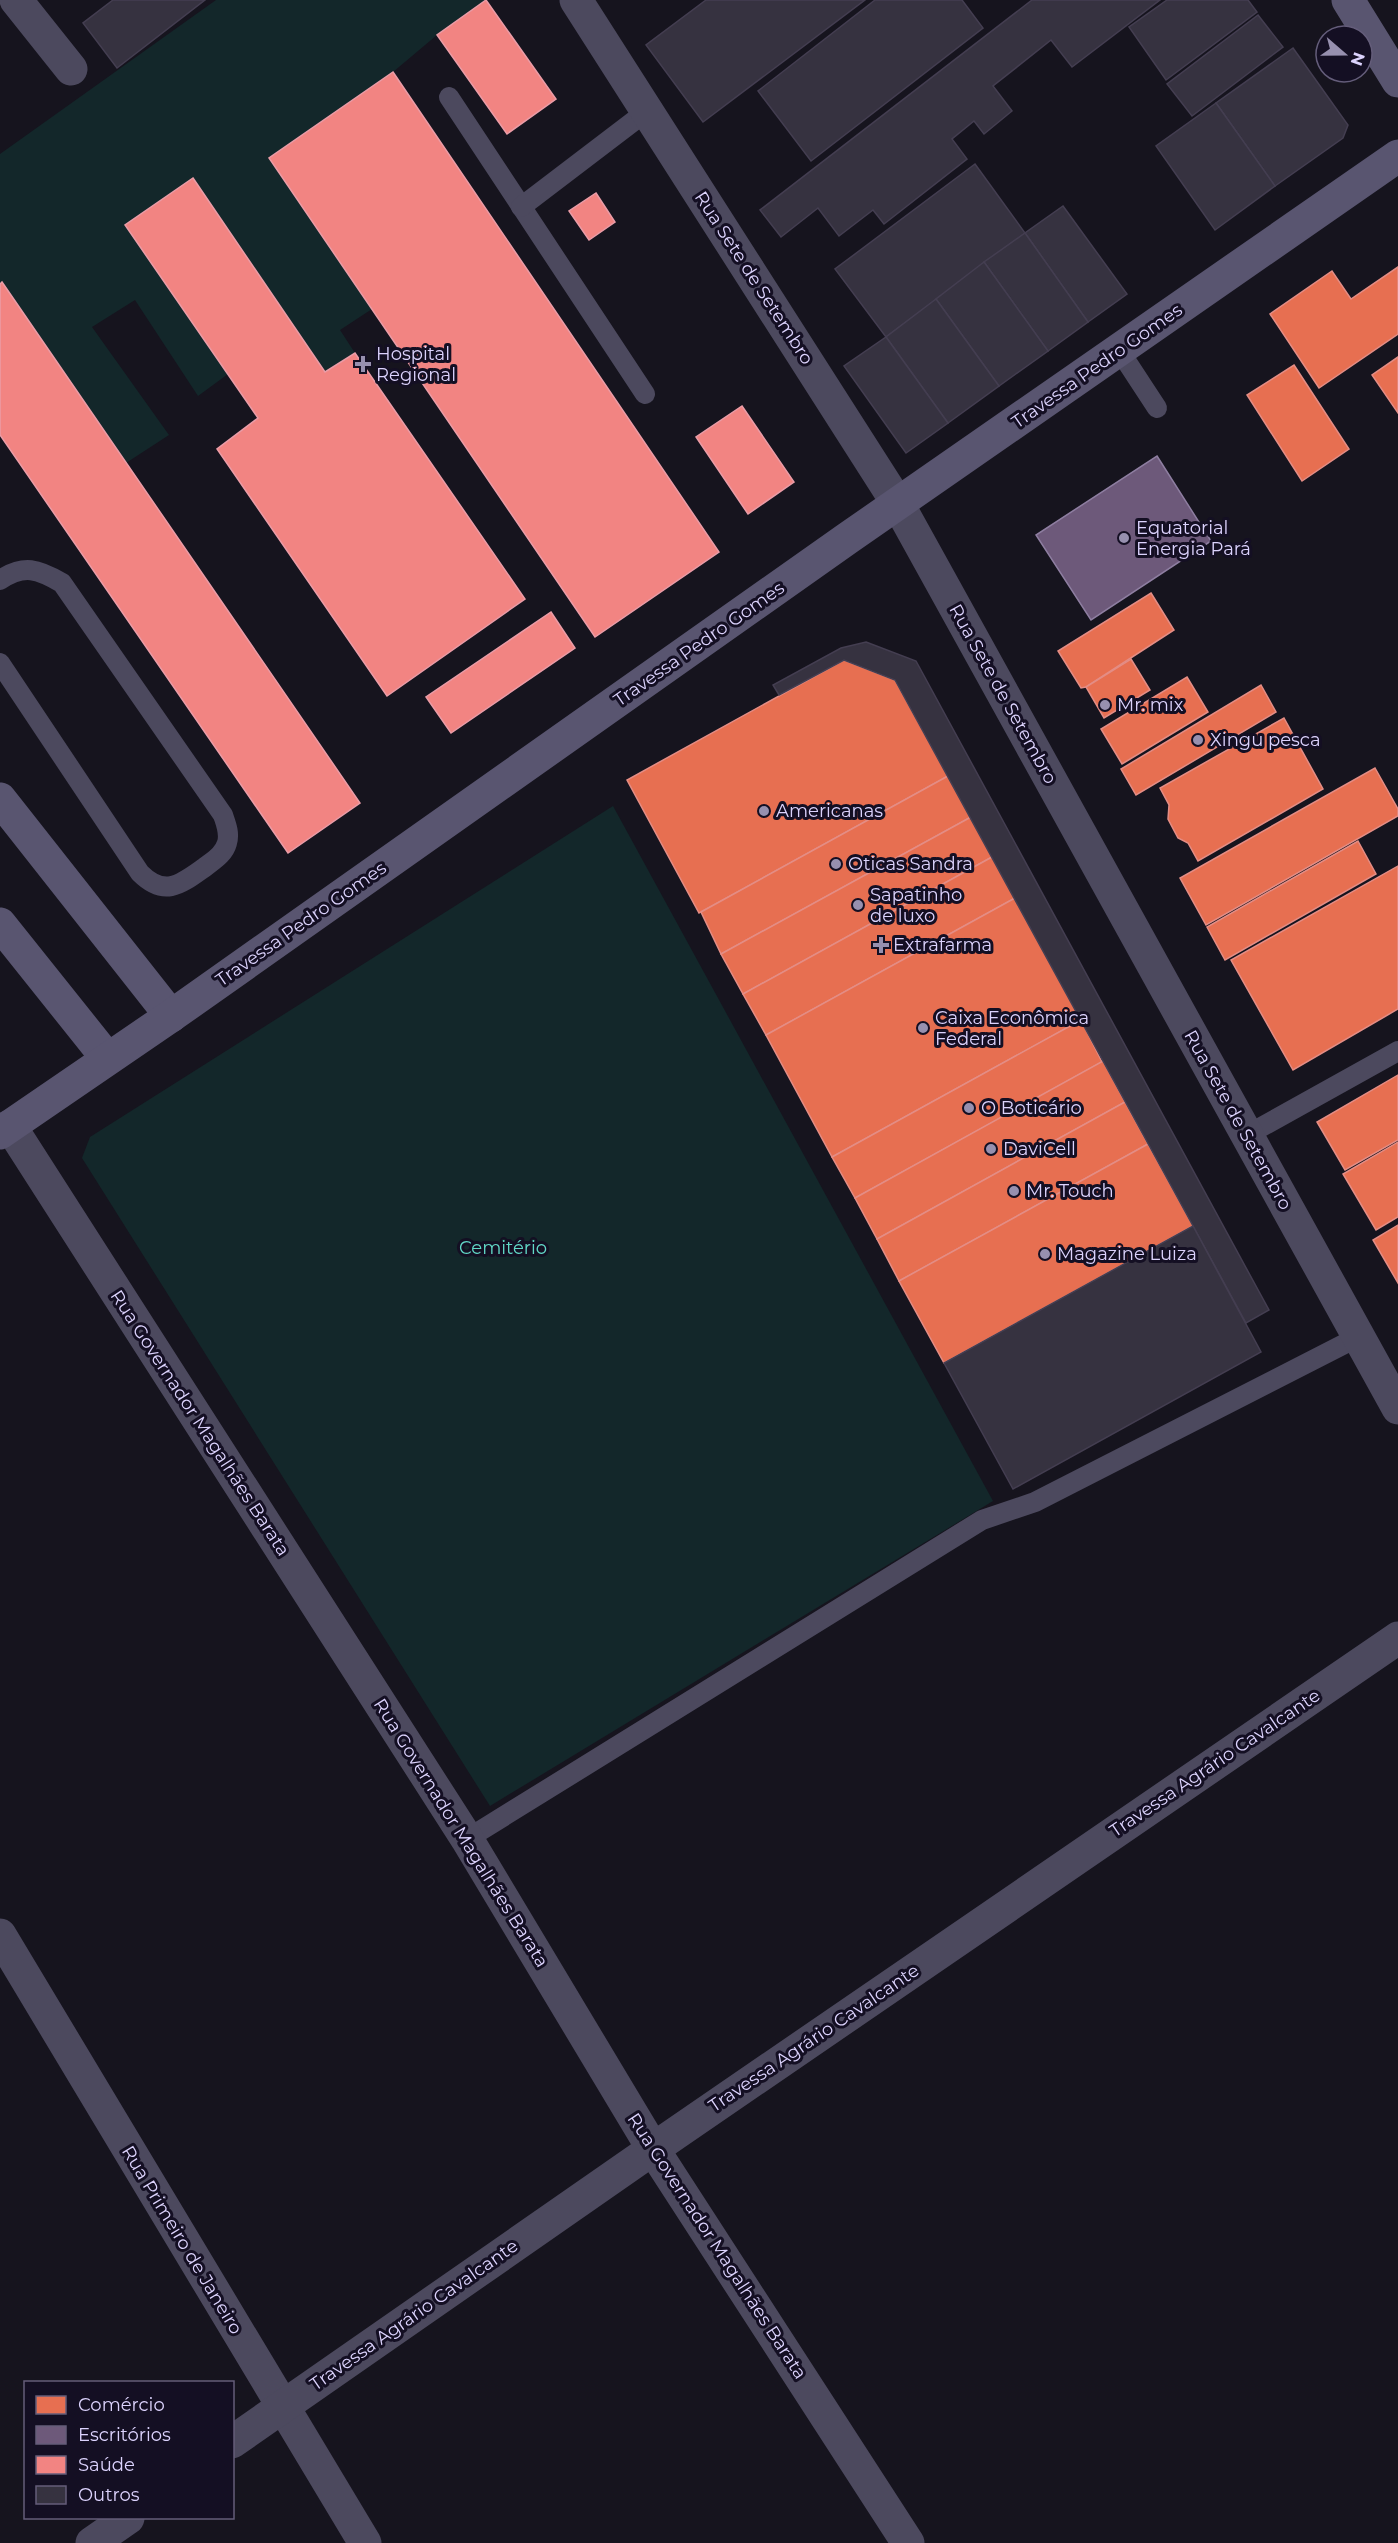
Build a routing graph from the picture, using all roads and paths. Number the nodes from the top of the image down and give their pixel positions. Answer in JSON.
{"nodes":[{"id":1,"x":16,"y":0,"type":"edge"},
{"id":2,"x":576,"y":0,"type":"edge"},
{"id":3,"x":1348,"y":0,"type":"edge"},
{"id":4,"x":71,"y":69,"type":"dead end"},
{"id":5,"x":1398,"y":81,"type":"edge"},
{"id":6,"x":448,"y":97,"type":"dead end"},
{"id":7,"x":647,"y":111,"type":"junction"},
{"id":8,"x":1398,"y":156,"type":"edge"},
{"id":9,"x":520,"y":207,"type":"junction"},
{"id":10,"x":1119,"y":350,"type":"junction"},
{"id":11,"x":645,"y":394,"type":"dead end"},
{"id":12,"x":1157,"y":408,"type":"dead end"},
{"id":13,"x":898,"y":504,"type":"junction"},
{"id":14,"x":0,"y":580,"type":"edge"},
{"id":15,"x":0,"y":663,"type":"edge"},
{"id":16,"x":0,"y":799,"type":"edge"},
{"id":17,"x":0,"y":924,"type":"edge"},
{"id":18,"x":171,"y":1016,"type":"junction"},
{"id":19,"x":1398,"y":1051,"type":"edge"},
{"id":20,"x":107,"y":1058,"type":"junction"},
{"id":21,"x":5,"y":1130,"type":"edge"},
{"id":22,"x":1247,"y":1135,"type":"junction"},
{"id":23,"x":1358,"y":1336,"type":"junction"},
{"id":24,"x":1398,"y":1408,"type":"edge"},
{"id":25,"x":1398,"y":1638,"type":"edge"},
{"id":26,"x":467,"y":1839,"type":"junction"},
{"id":27,"x":0,"y":1935,"type":"edge"},
{"id":28,"x":653,"y":2149,"type":"junction"},
{"id":29,"x":282,"y":2407,"type":"junction"},
{"id":30,"x":234,"y":2441,"type":"edge"},
{"id":31,"x":125,"y":2519,"type":"edge"},
{"id":32,"x":92,"y":2543,"type":"edge"},
{"id":33,"x":365,"y":2543,"type":"edge"},
{"id":34,"x":908,"y":2543,"type":"edge"}],
"edges":[{"from":1,"to":4,"type":"street"},
{"from":2,"to":7,"type":"street","name":"Rua Sete de Setembro"},
{"from":3,"to":5,"type":"street"},
{"from":6,"to":9,"type":"lane"},
{"from":7,"to":9,"type":"lane"},
{"from":7,"to":13,"type":"street","name":"Rua Sete de Setembro"},
{"from":8,"to":10,"type":"street","name":"Travessa Pedro Gomes"},
{"from":9,"to":11,"type":"lane"},
{"from":10,"to":12,"type":"lane"},
{"from":10,"to":13,"type":"street","name":"Travessa Pedro Gomes"},
{"from":13,"to":18,"type":"street","name":"Travessa Pedro Gomes"},
{"from":13,"to":22,"type":"street","name":"Rua Sete de Setembro"},
{"from":14,"to":15,"type":"lane"},
{"from":16,"to":18,"type":"street"},
{"from":17,"to":20,"type":"street"},
{"from":18,"to":20,"type":"street","name":"Travessa Pedro Gomes"},
{"from":19,"to":22,"type":"lane"},
{"from":20,"to":21,"type":"street","name":"Travessa Pedro Gomes"},
{"from":21,"to":26,"type":"street","name":"Rua Governador Magalhães Barata"},
{"from":22,"to":23,"type":"street","name":"Rua Sete de Setembro"},
{"from":23,"to":24,"type":"street","name":"Rua Sete de Setembro"},
{"from":23,"to":26,"type":"lane"},
{"from":25,"to":28,"type":"street","name":"Travessa Agrário Cavalcante"},
{"from":26,"to":28,"type":"street","name":"Rua Governador Magalhães Barata"},
{"from":27,"to":29,"type":"street","name":"Rua Primeiro de Janeiro"},
{"from":28,"to":29,"type":"street","name":"Travessa Agrário Cavalcante"},
{"from":28,"to":34,"type":"street","name":"Rua Governador Magalhães Barata"},
{"from":29,"to":30,"type":"street","name":"Travessa Agrário Cavalcante"},
{"from":29,"to":33,"type":"street","name":"Rua Primeiro de Janeiro"},
{"from":31,"to":32,"type":"street"}]}
